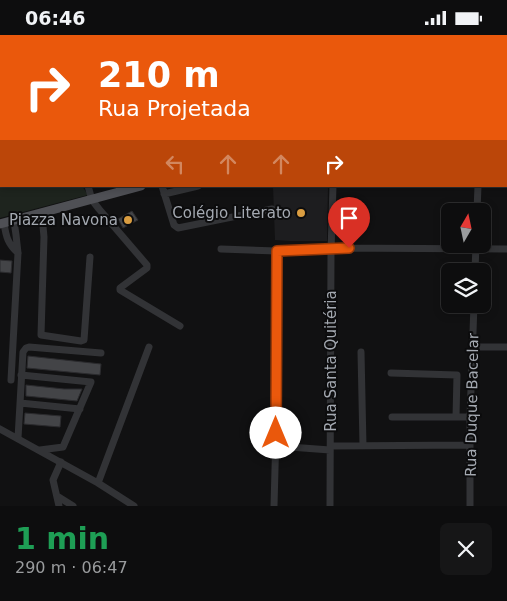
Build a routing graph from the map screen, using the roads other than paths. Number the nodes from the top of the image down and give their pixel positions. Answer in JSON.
{"nodes":[{"id":1,"x":88,"y":187,"type":"edge"},
{"id":2,"x":137,"y":187,"type":"edge"},
{"id":3,"x":189,"y":187,"type":"edge"},
{"id":4,"x":333,"y":187,"type":"edge"},
{"id":5,"x":478,"y":187,"type":"edge"},
{"id":6,"x":163,"y":190,"type":"edge"},
{"id":7,"x":92,"y":199,"type":"junction"},
{"id":8,"x":477,"y":203,"type":"edge"},
{"id":9,"x":272,"y":209,"type":"dead end"},
{"id":10,"x":38,"y":214,"type":"junction"},
{"id":11,"x":14,"y":221,"type":"junction"},
{"id":12,"x":2,"y":224,"type":"edge"},
{"id":13,"x":441,"y":246,"type":"edge"},
{"id":14,"x":491,"y":247,"type":"edge"},
{"id":15,"x":332,"y":248,"type":"junction"},
{"id":16,"x":221,"y":249,"type":"dead end"},
{"id":17,"x":507,"y":249,"type":"edge"},
{"id":18,"x":277,"y":251,"type":"junction"},
{"id":19,"x":18,"y":253,"type":"junction"},
{"id":20,"x":90,"y":257,"type":"dead end"},
{"id":21,"x":474,"y":313,"type":"edge"},
{"id":22,"x":180,"y":326,"type":"dead end"},
{"id":23,"x":149,"y":347,"type":"dead end"},
{"id":24,"x":473,"y":347,"type":"junction"},
{"id":25,"x":507,"y":347,"type":"edge"},
{"id":26,"x":361,"y":352,"type":"dead end"},
{"id":27,"x":101,"y":353,"type":"dead end"},
{"id":28,"x":391,"y":373,"type":"dead end"},
{"id":29,"x":21,"y":375,"type":"junction"},
{"id":30,"x":11,"y":380,"type":"dead end"},
{"id":31,"x":20,"y":403,"type":"junction"},
{"id":32,"x":80,"y":409,"type":"junction"},
{"id":33,"x":392,"y":417,"type":"dead end"},
{"id":34,"x":456,"y":417,"type":"junction"},
{"id":35,"x":470,"y":417,"type":"junction"},
{"id":36,"x":0,"y":429,"type":"edge"},
{"id":37,"x":18,"y":438,"type":"junction"},
{"id":38,"x":276,"y":445,"type":"junction"},
{"id":39,"x":362,"y":445,"type":"junction"},
{"id":40,"x":470,"y":445,"type":"junction"},
{"id":41,"x":330,"y":448,"type":"junction"},
{"id":42,"x":40,"y":450,"type":"junction"},
{"id":43,"x":62,"y":462,"type":"junction"},
{"id":44,"x":98,"y":483,"type":"junction"},
{"id":45,"x":57,"y":496,"type":"junction"},
{"id":46,"x":59,"y":506,"type":"edge"},
{"id":47,"x":73,"y":506,"type":"edge"},
{"id":48,"x":134,"y":506,"type":"edge"},
{"id":49,"x":274,"y":506,"type":"edge"},
{"id":50,"x":330,"y":506,"type":"edge"},
{"id":51,"x":470,"y":506,"type":"edge"}],
"edges":[{"from":1,"to":7,"type":"street"},
{"from":2,"to":7,"type":"main road"},
{"from":3,"to":6,"type":"street"},
{"from":4,"to":15,"type":"street","name":"Rua Santa Quitéria"},
{"from":5,"to":8,"type":"street"},
{"from":6,"to":9,"type":"street"},
{"from":7,"to":10,"type":"main road"},
{"from":7,"to":22,"type":"street"},
{"from":10,"to":11,"type":"main road"},
{"from":10,"to":20,"type":"street"},
{"from":11,"to":12,"type":"main road"},
{"from":11,"to":19,"type":"street"},
{"from":12,"to":19,"type":"street"},
{"from":13,"to":15,"type":"street"},
{"from":14,"to":17,"type":"street"},
{"from":15,"to":18,"type":"street"},
{"from":15,"to":41,"type":"street","name":"Rua Santa Quitéria"},
{"from":16,"to":18,"type":"street"},
{"from":18,"to":38,"type":"street"},
{"from":19,"to":30,"type":"street"},
{"from":21,"to":24,"type":"street","name":"Rua Duque Bacelar"},
{"from":23,"to":44,"type":"street"},
{"from":24,"to":25,"type":"street"},
{"from":24,"to":35,"type":"street","name":"Rua Duque Bacelar"},
{"from":26,"to":39,"type":"street"},
{"from":27,"to":29,"type":"street"},
{"from":28,"to":34,"type":"street"},
{"from":29,"to":31,"type":"street"},
{"from":29,"to":32,"type":"street"},
{"from":31,"to":32,"type":"street"},
{"from":31,"to":37,"type":"street"},
{"from":32,"to":42,"type":"street"},
{"from":33,"to":34,"type":"street"},
{"from":34,"to":35,"type":"street"},
{"from":35,"to":40,"type":"street","name":"Rua Duque Bacelar"},
{"from":36,"to":37,"type":"street"},
{"from":37,"to":42,"type":"street"},
{"from":38,"to":41,"type":"street"},
{"from":38,"to":49,"type":"street"},
{"from":39,"to":40,"type":"street"},
{"from":39,"to":41,"type":"street"},
{"from":40,"to":51,"type":"street","name":"Rua Duque Bacelar"},
{"from":41,"to":50,"type":"street","name":"Rua Santa Quitéria"},
{"from":42,"to":43,"type":"street"},
{"from":43,"to":44,"type":"street"},
{"from":43,"to":45,"type":"street"},
{"from":44,"to":48,"type":"street"},
{"from":45,"to":46,"type":"street"},
{"from":45,"to":47,"type":"street"}]}
